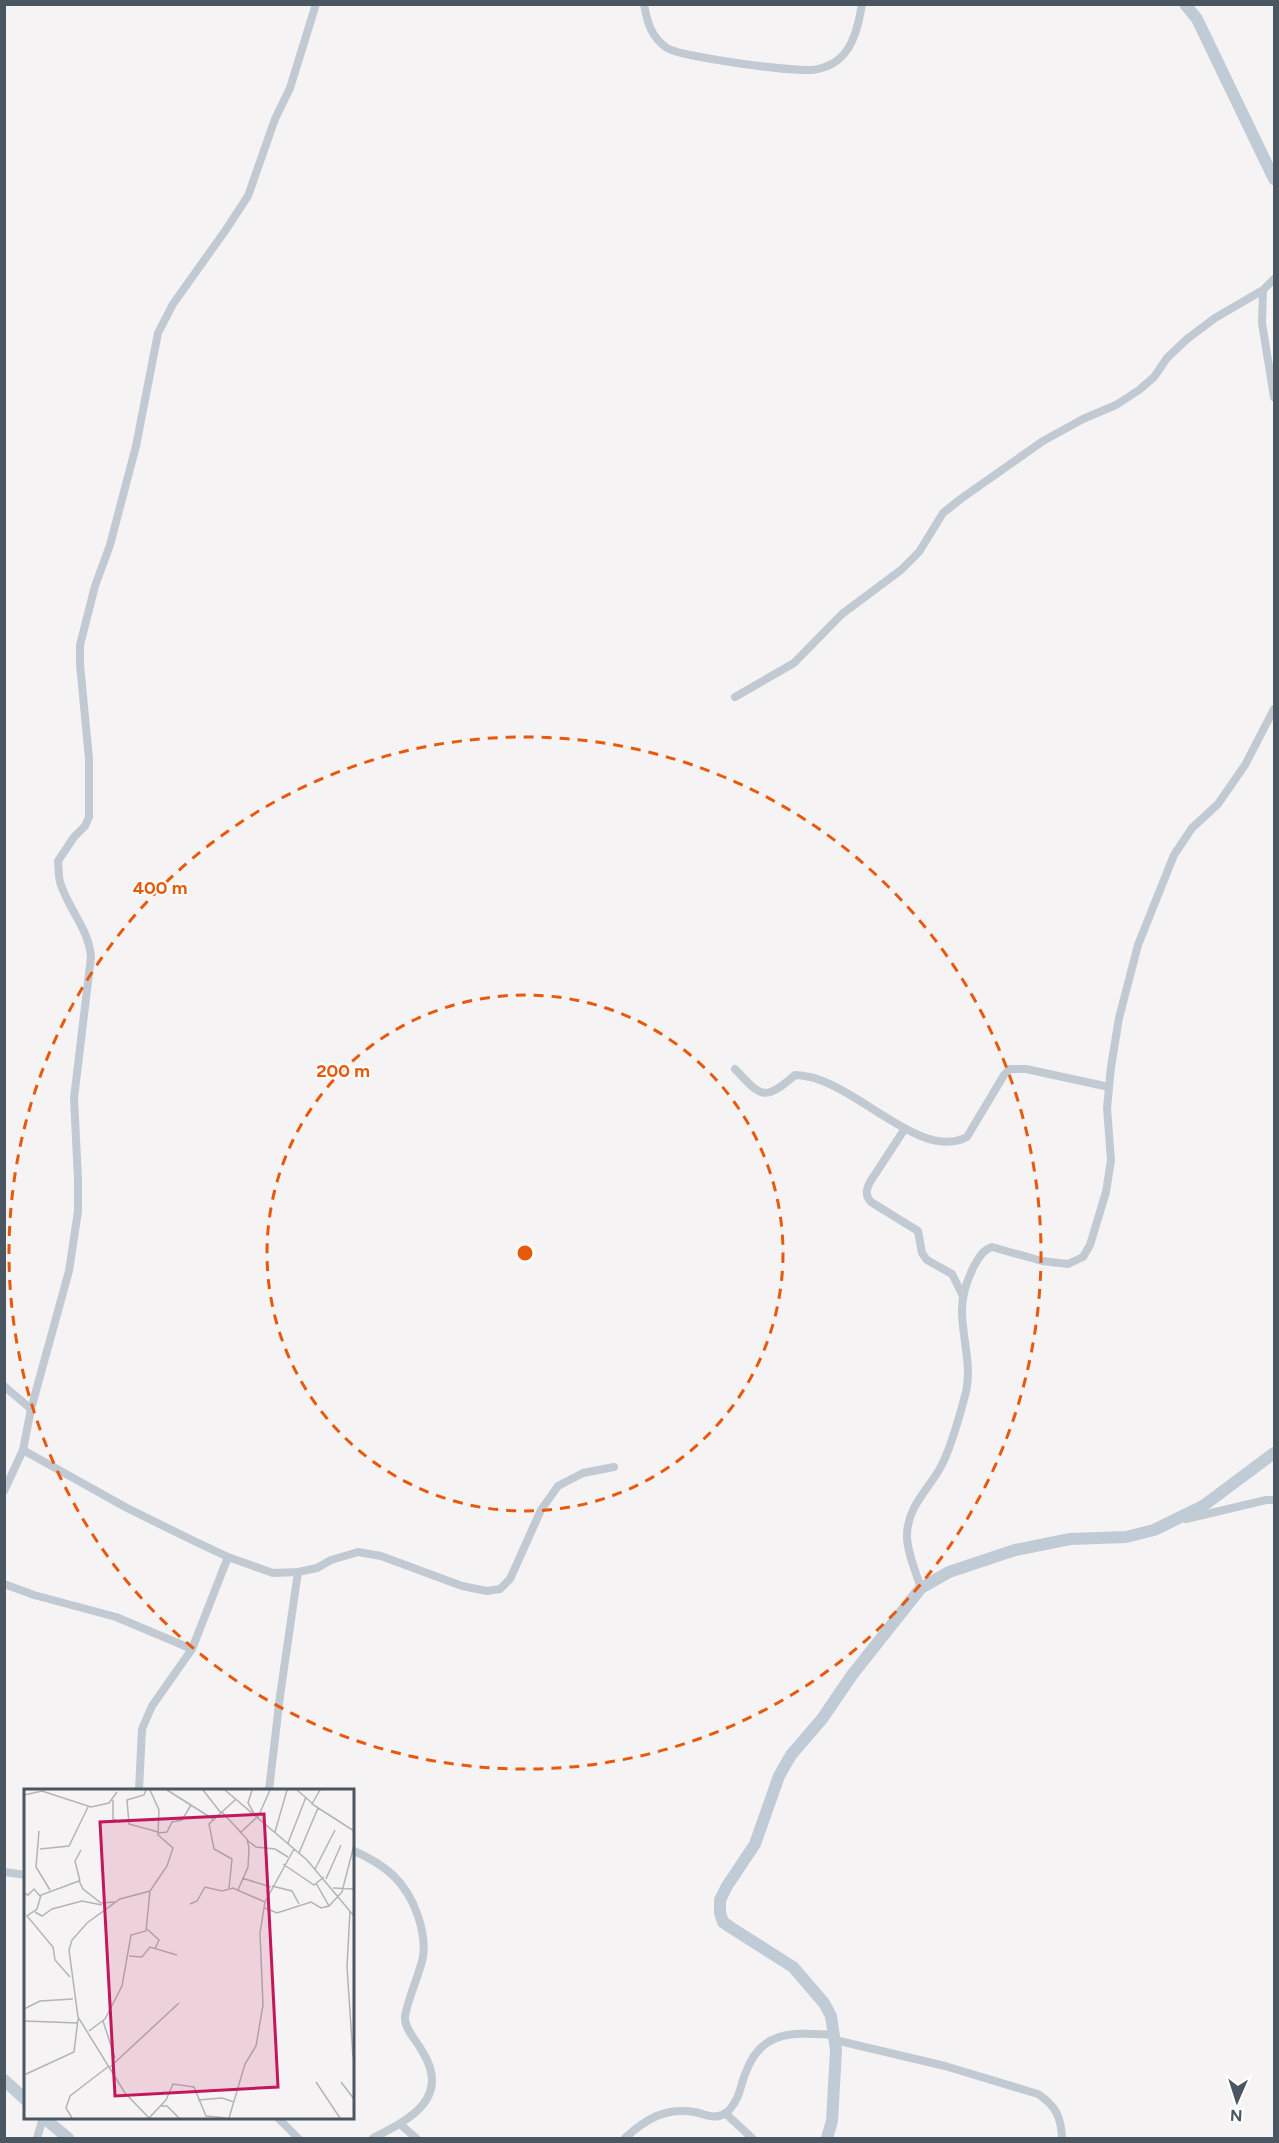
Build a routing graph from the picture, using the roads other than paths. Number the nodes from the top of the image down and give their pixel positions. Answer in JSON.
{"nodes":[{"id":1,"x":316,"y":4,"type":"edge"},
{"id":2,"x":644,"y":4,"type":"edge"},
{"id":3,"x":862,"y":4,"type":"edge"},
{"id":4,"x":1185,"y":4,"type":"edge"},
{"id":5,"x":1275,"y":179,"type":"edge"},
{"id":6,"x":1275,"y":279,"type":"edge"},
{"id":7,"x":1263,"y":290,"type":"junction"},
{"id":8,"x":1275,"y":397,"type":"edge"},
{"id":9,"x":735,"y":697,"type":"dead end"},
{"id":10,"x":1275,"y":709,"type":"edge"},
{"id":11,"x":735,"y":1069,"type":"dead end"},
{"id":12,"x":1109,"y":1087,"type":"junction"},
{"id":13,"x":904,"y":1130,"type":"junction"},
{"id":14,"x":963,"y":1297,"type":"junction"},
{"id":15,"x":4,"y":1386,"type":"edge"},
{"id":16,"x":31,"y":1408,"type":"junction"},
{"id":17,"x":23,"y":1450,"type":"junction"},
{"id":18,"x":1275,"y":1453,"type":"edge"},
{"id":19,"x":615,"y":1467,"type":"dead end"},
{"id":20,"x":4,"y":1491,"type":"edge"},
{"id":21,"x":1275,"y":1500,"type":"edge"},
{"id":22,"x":1171,"y":1522,"type":"junction"},
{"id":23,"x":228,"y":1557,"type":"junction"},
{"id":24,"x":298,"y":1572,"type":"junction"},
{"id":25,"x":4,"y":1584,"type":"edge"},
{"id":26,"x":921,"y":1588,"type":"junction"},
{"id":27,"x":192,"y":1648,"type":"junction"},
{"id":28,"x":139,"y":1789,"type":"edge"},
{"id":29,"x":269,"y":1789,"type":"edge"},
{"id":30,"x":354,"y":1851,"type":"edge"},
{"id":31,"x":4,"y":1872,"type":"edge"},
{"id":32,"x":24,"y":1875,"type":"edge"},
{"id":33,"x":835,"y":2037,"type":"junction"},
{"id":34,"x":4,"y":2080,"type":"edge"},
{"id":35,"x":24,"y":2098,"type":"edge"},
{"id":36,"x":725,"y":2113,"type":"junction"},
{"id":37,"x":46,"y":2119,"type":"edge"},
{"id":38,"x":47,"y":2119,"type":"edge"},
{"id":39,"x":279,"y":2119,"type":"edge"},
{"id":40,"x":399,"y":2124,"type":"junction"},
{"id":41,"x":66,"y":2138,"type":"edge"},
{"id":42,"x":37,"y":2139,"type":"edge"},
{"id":43,"x":298,"y":2139,"type":"edge"},
{"id":44,"x":373,"y":2139,"type":"edge"},
{"id":45,"x":416,"y":2139,"type":"edge"},
{"id":46,"x":625,"y":2139,"type":"edge"},
{"id":47,"x":752,"y":2139,"type":"edge"},
{"id":48,"x":827,"y":2139,"type":"edge"},
{"id":49,"x":1062,"y":2139,"type":"edge"}],
"edges":[{"from":1,"to":16,"type":"street"},
{"from":2,"to":3,"type":"street"},
{"from":4,"to":5,"type":"street"},
{"from":6,"to":7,"type":"street"},
{"from":7,"to":8,"type":"street"},
{"from":7,"to":9,"type":"street"},
{"from":10,"to":12,"type":"street"},
{"from":11,"to":13,"type":"street"},
{"from":12,"to":13,"type":"street"},
{"from":12,"to":14,"type":"street"},
{"from":13,"to":14,"type":"street"},
{"from":14,"to":26,"type":"street"},
{"from":15,"to":16,"type":"street"},
{"from":16,"to":17,"type":"street"},
{"from":17,"to":20,"type":"street"},
{"from":17,"to":23,"type":"street"},
{"from":18,"to":22,"type":"street"},
{"from":19,"to":24,"type":"street"},
{"from":21,"to":22,"type":"street"},
{"from":22,"to":26,"type":"street"},
{"from":23,"to":24,"type":"street"},
{"from":23,"to":27,"type":"street"},
{"from":24,"to":29,"type":"street"},
{"from":25,"to":27,"type":"street"},
{"from":26,"to":33,"type":"street"},
{"from":27,"to":28,"type":"street"},
{"from":30,"to":40,"type":"street"},
{"from":31,"to":32,"type":"street"},
{"from":33,"to":36,"type":"street"},
{"from":33,"to":48,"type":"street"},
{"from":33,"to":49,"type":"street"},
{"from":34,"to":35,"type":"street"},
{"from":36,"to":46,"type":"street"},
{"from":36,"to":47,"type":"street"},
{"from":37,"to":42,"type":"street"},
{"from":38,"to":41,"type":"street"},
{"from":39,"to":43,"type":"street"},
{"from":40,"to":44,"type":"street"},
{"from":40,"to":45,"type":"street"}]}
